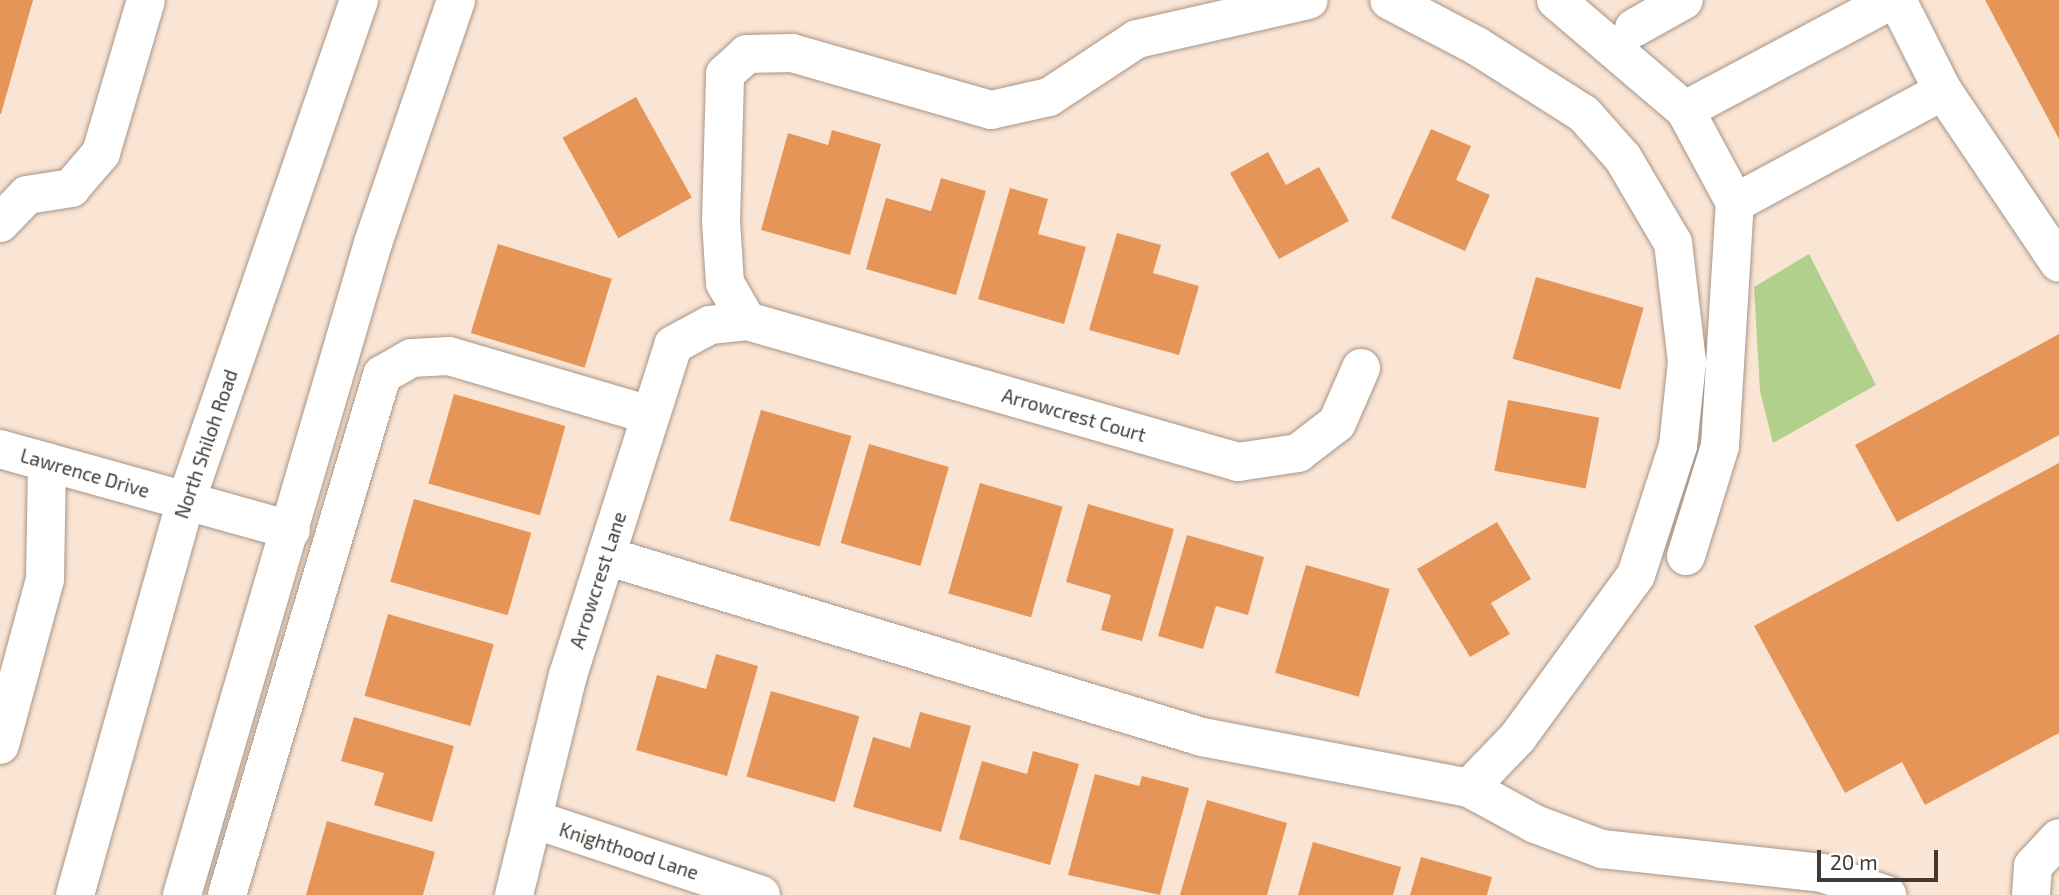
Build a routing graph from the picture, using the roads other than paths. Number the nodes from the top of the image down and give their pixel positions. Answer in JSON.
{"nodes":[{"id":1,"x":146,"y":0,"type":"edge"},
{"id":2,"x":359,"y":0,"type":"edge"},
{"id":3,"x":456,"y":0,"type":"edge"},
{"id":4,"x":1309,"y":0,"type":"edge"},
{"id":5,"x":1389,"y":0,"type":"edge"},
{"id":6,"x":1556,"y":0,"type":"edge"},
{"id":7,"x":1684,"y":0,"type":"edge"},
{"id":8,"x":1894,"y":0,"type":"edge"},
{"id":9,"x":1634,"y":27,"type":"dead end"},
{"id":10,"x":1943,"y":91,"type":"junction"},
{"id":11,"x":1685,"y":110,"type":"junction"},
{"id":12,"x":1735,"y":202,"type":"junction"},
{"id":13,"x":4,"y":212,"type":"edge"},
{"id":14,"x":2059,"y":263,"type":"edge"},
{"id":15,"x":747,"y":321,"type":"junction"},
{"id":16,"x":1361,"y":368,"type":"dead end"},
{"id":17,"x":650,"y":415,"type":"junction"},
{"id":18,"x":0,"y":449,"type":"edge"},
{"id":19,"x":47,"y":462,"type":"junction"},
{"id":20,"x":186,"y":501,"type":"junction"},
{"id":21,"x":291,"y":530,"type":"junction"},
{"id":22,"x":606,"y":556,"type":"junction"},
{"id":23,"x":1686,"y":556,"type":"dead end"},
{"id":24,"x":0,"y":745,"type":"edge"},
{"id":25,"x":1469,"y":788,"type":"junction"},
{"id":26,"x":536,"y":820,"type":"junction"},
{"id":27,"x":2059,"y":838,"type":"edge"},
{"id":28,"x":75,"y":895,"type":"edge"},
{"id":29,"x":183,"y":895,"type":"edge"},
{"id":30,"x":228,"y":895,"type":"edge"},
{"id":31,"x":514,"y":895,"type":"edge"},
{"id":32,"x":761,"y":895,"type":"edge"},
{"id":33,"x":1887,"y":895,"type":"edge"},
{"id":34,"x":2031,"y":895,"type":"edge"}],
"edges":[{"from":1,"to":13,"type":"street"},
{"from":2,"to":20,"type":"street","name":"North Shiloh Road"},
{"from":3,"to":21,"type":"street"},
{"from":4,"to":15,"type":"street"},
{"from":5,"to":25,"type":"street"},
{"from":6,"to":11,"type":"street"},
{"from":7,"to":9,"type":"street"},
{"from":8,"to":10,"type":"street"},
{"from":8,"to":11,"type":"street"},
{"from":10,"to":12,"type":"street"},
{"from":10,"to":14,"type":"street"},
{"from":11,"to":12,"type":"street"},
{"from":12,"to":23,"type":"street"},
{"from":15,"to":16,"type":"street","name":"Arrowcrest Court"},
{"from":15,"to":17,"type":"street","name":"Arrowcrest Lane"},
{"from":17,"to":22,"type":"street","name":"Arrowcrest Lane"},
{"from":17,"to":30,"type":"street"},
{"from":18,"to":19,"type":"street","name":"Lawrence Drive"},
{"from":19,"to":20,"type":"street","name":"Lawrence Drive"},
{"from":19,"to":24,"type":"street"},
{"from":20,"to":21,"type":"street","name":"Lawrence Drive"},
{"from":20,"to":28,"type":"street","name":"North Shiloh Road"},
{"from":21,"to":29,"type":"street"},
{"from":22,"to":25,"type":"street"},
{"from":22,"to":26,"type":"street","name":"Arrowcrest Lane"},
{"from":25,"to":33,"type":"street"},
{"from":26,"to":31,"type":"street","name":"Arrowcrest Lane"},
{"from":26,"to":32,"type":"street","name":"Knighthood Lane"},
{"from":27,"to":34,"type":"street"}]}
